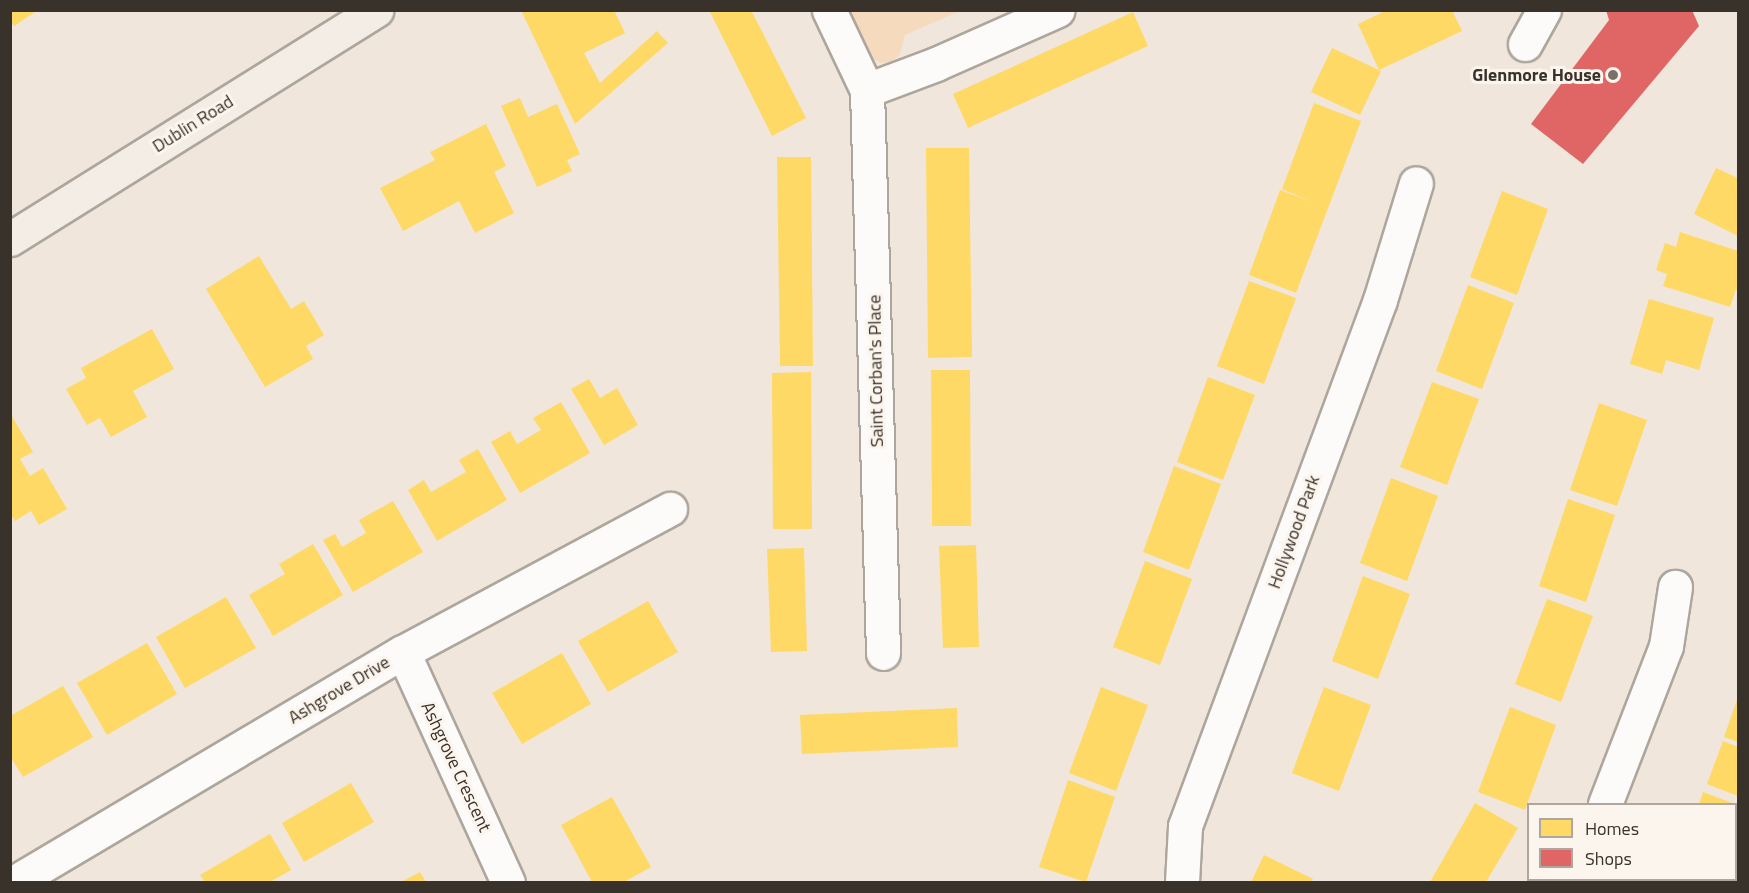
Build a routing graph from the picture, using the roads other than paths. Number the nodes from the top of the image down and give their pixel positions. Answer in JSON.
{"nodes":[{"id":1,"x":376,"y":10,"type":"edge"},
{"id":2,"x":829,"y":10,"type":"edge"},
{"id":3,"x":1058,"y":10,"type":"edge"},
{"id":4,"x":1544,"y":10,"type":"edge"},
{"id":5,"x":1525,"y":44,"type":"dead end"},
{"id":6,"x":867,"y":90,"type":"junction"},
{"id":7,"x":1416,"y":183,"type":"dead end"},
{"id":8,"x":10,"y":239,"type":"edge"},
{"id":9,"x":670,"y":509,"type":"dead end"},
{"id":10,"x":1675,"y":587,"type":"dead end"},
{"id":11,"x":403,"y":652,"type":"junction"},
{"id":12,"x":884,"y":652,"type":"dead end"},
{"id":13,"x":1605,"y":803,"type":"edge"},
{"id":14,"x":15,"y":882,"type":"edge"},
{"id":15,"x":508,"y":882,"type":"edge"},
{"id":16,"x":1182,"y":882,"type":"edge"}],
"edges":[{"from":1,"to":8,"type":"main road","name":"Dublin Road"},
{"from":2,"to":6,"type":"street","name":"Saint Corban's Place"},
{"from":3,"to":6,"type":"street"},
{"from":4,"to":5,"type":"street"},
{"from":6,"to":12,"type":"street","name":"Saint Corban's Place"},
{"from":7,"to":16,"type":"street","name":"Hollywood Park"},
{"from":9,"to":11,"type":"street","name":"Ashgrove Drive"},
{"from":10,"to":13,"type":"street"},
{"from":11,"to":14,"type":"street","name":"Ashgrove Drive"},
{"from":11,"to":15,"type":"street","name":"Ashgrove Crescent"}]}
